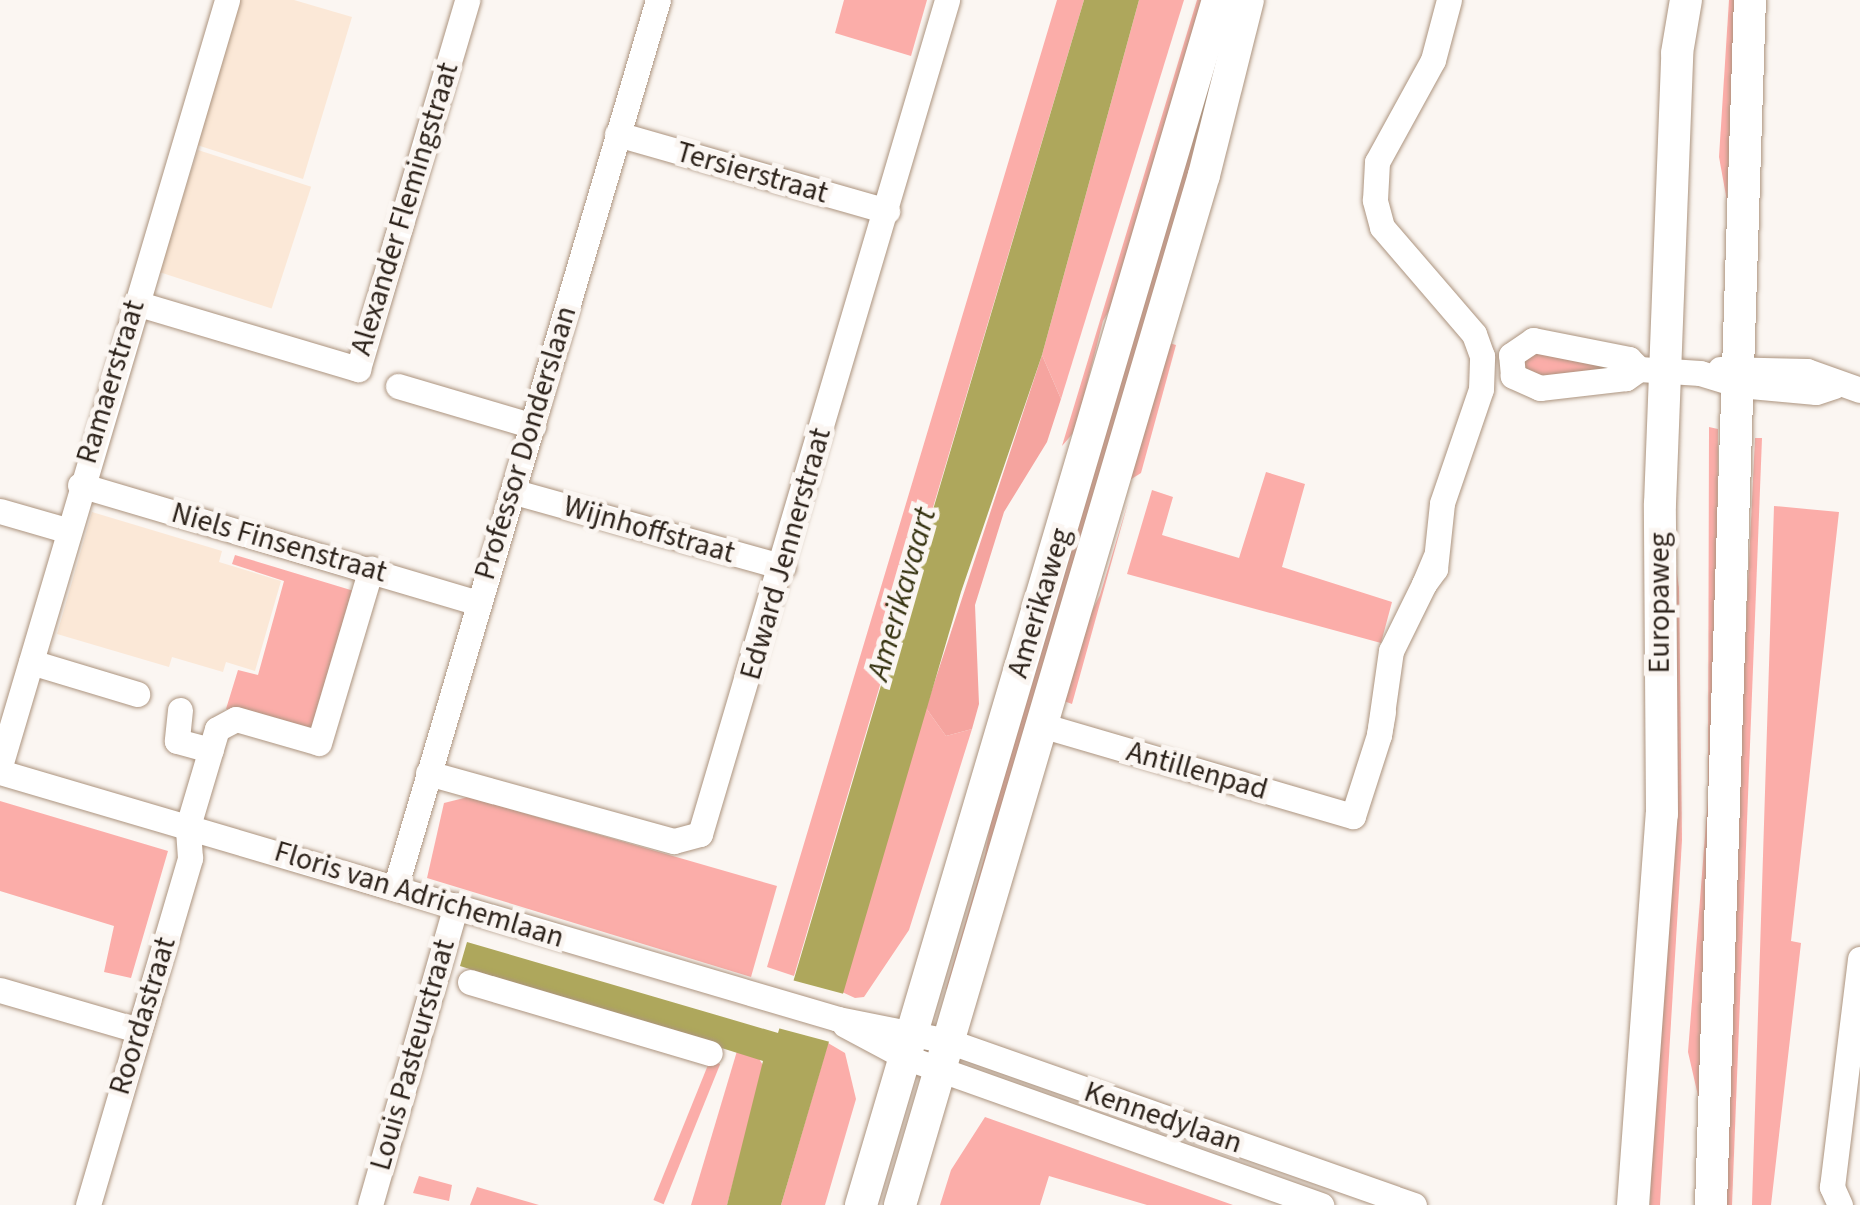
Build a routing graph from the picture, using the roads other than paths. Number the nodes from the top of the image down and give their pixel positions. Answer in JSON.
{"nodes":[{"id":1,"x":227,"y":0,"type":"edge"},
{"id":2,"x":467,"y":0,"type":"edge"},
{"id":3,"x":658,"y":0,"type":"edge"},
{"id":4,"x":947,"y":0,"type":"edge"},
{"id":5,"x":1218,"y":0,"type":"edge"},
{"id":6,"x":1248,"y":0,"type":"edge"},
{"id":7,"x":1449,"y":0,"type":"edge"},
{"id":8,"x":1667,"y":0,"type":"edge"},
{"id":9,"x":1686,"y":0,"type":"edge"},
{"id":10,"x":1750,"y":0,"type":"edge"},
{"id":11,"x":1677,"y":53,"type":"junction"},
{"id":12,"x":617,"y":134,"type":"junction"},
{"id":13,"x":887,"y":212,"type":"junction"},
{"id":14,"x":136,"y":303,"type":"junction"},
{"id":15,"x":1512,"y":355,"type":"junction"},
{"id":16,"x":1482,"y":356,"type":"junction"},
{"id":17,"x":1652,"y":369,"type":"junction"},
{"id":18,"x":1739,"y":375,"type":"junction"},
{"id":19,"x":398,"y":386,"type":"dead end"},
{"id":20,"x":1847,"y":388,"type":"edge"},
{"id":21,"x":533,"y":426,"type":"junction"},
{"id":22,"x":80,"y":485,"type":"junction"},
{"id":23,"x":515,"y":492,"type":"junction"},
{"id":24,"x":0,"y":511,"type":"edge"},
{"id":25,"x":66,"y":530,"type":"junction"},
{"id":26,"x":783,"y":567,"type":"junction"},
{"id":27,"x":371,"y":570,"type":"junction"},
{"id":28,"x":478,"y":603,"type":"junction"},
{"id":29,"x":32,"y":662,"type":"junction"},
{"id":30,"x":137,"y":694,"type":"dead end"},
{"id":31,"x":180,"y":710,"type":"dead end"},
{"id":32,"x":1040,"y":726,"type":"junction"},
{"id":33,"x":211,"y":750,"type":"junction"},
{"id":34,"x":0,"y":769,"type":"edge"},
{"id":35,"x":428,"y":773,"type":"junction"},
{"id":36,"x":188,"y":826,"type":"junction"},
{"id":37,"x":396,"y":886,"type":"junction"},
{"id":38,"x":456,"y":906,"type":"junction"},
{"id":39,"x":1860,"y":959,"type":"edge"},
{"id":40,"x":470,"y":982,"type":"dead end"},
{"id":41,"x":0,"y":990,"type":"edge"},
{"id":42,"x":1858,"y":1010,"type":"edge"},
{"id":43,"x":138,"y":1030,"type":"junction"},
{"id":44,"x":909,"y":1043,"type":"junction"},
{"id":45,"x":710,"y":1053,"type":"dead end"},
{"id":46,"x":944,"y":1054,"type":"junction"},
{"id":47,"x":1850,"y":1111,"type":"edge"},
{"id":48,"x":88,"y":1205,"type":"edge"},
{"id":49,"x":370,"y":1205,"type":"edge"},
{"id":50,"x":861,"y":1205,"type":"edge"},
{"id":51,"x":900,"y":1205,"type":"edge"},
{"id":52,"x":1321,"y":1205,"type":"edge"},
{"id":53,"x":1414,"y":1205,"type":"edge"},
{"id":54,"x":1633,"y":1205,"type":"edge"},
{"id":55,"x":1711,"y":1205,"type":"edge"},
{"id":56,"x":1840,"y":1205,"type":"edge"}],
"edges":[{"from":1,"to":14,"type":"street","name":"Ramaerstraat"},
{"from":2,"to":14,"type":"street","name":"Alexander Flemingstraat"},
{"from":3,"to":12,"type":"street","name":"Professor Donderslaan"},
{"from":4,"to":13,"type":"street","name":"Edward Jennerstraat"},
{"from":5,"to":44,"type":"main road","name":"Amerikaweg"},
{"from":6,"to":32,"type":"main road","name":"Amerikaweg"},
{"from":7,"to":16,"type":"street"},
{"from":8,"to":11,"type":"main road"},
{"from":9,"to":11,"type":"main road","name":"Europaweg"},
{"from":10,"to":18,"type":"main road"},
{"from":11,"to":17,"type":"main road","name":"Europaweg"},
{"from":12,"to":13,"type":"street","name":"Tersierstraat"},
{"from":12,"to":21,"type":"street","name":"Professor Donderslaan"},
{"from":13,"to":26,"type":"street","name":"Edward Jennerstraat"},
{"from":14,"to":22,"type":"street","name":"Ramaerstraat"},
{"from":15,"to":16,"type":"street"},
{"from":15,"to":17,"type":"street"},
{"from":15,"to":17,"type":"street"},
{"from":16,"to":32,"type":"street","name":"Antillenpad"},
{"from":17,"to":18,"type":"street"},
{"from":17,"to":54,"type":"main road","name":"Europaweg"},
{"from":18,"to":20,"type":"street"},
{"from":18,"to":55,"type":"main road"},
{"from":19,"to":21,"type":"street","name":"Alexander Flemingstraat"},
{"from":21,"to":23,"type":"street","name":"Professor Donderslaan"},
{"from":22,"to":25,"type":"street","name":"Ramaerstraat"},
{"from":22,"to":27,"type":"street","name":"Niels Finsenstraat"},
{"from":23,"to":26,"type":"street","name":"Wijnhoffstraat"},
{"from":23,"to":28,"type":"street","name":"Professor Donderslaan"},
{"from":24,"to":25,"type":"street"},
{"from":25,"to":29,"type":"street","name":"Ramaerstraat"},
{"from":26,"to":35,"type":"street","name":"Edward Jennerstraat"},
{"from":27,"to":28,"type":"street","name":"Niels Finsenstraat"},
{"from":27,"to":33,"type":"street"},
{"from":28,"to":35,"type":"street","name":"Professor Donderslaan"},
{"from":29,"to":30,"type":"street"},
{"from":29,"to":34,"type":"street","name":"Ramaerstraat"},
{"from":31,"to":33,"type":"street"},
{"from":32,"to":46,"type":"main road","name":"Amerikaweg"},
{"from":33,"to":36,"type":"street","name":"Roordastraat"},
{"from":34,"to":36,"type":"street","name":"Floris van Adrichemlaan"},
{"from":35,"to":37,"type":"street","name":"Professor Donderslaan"},
{"from":36,"to":37,"type":"street","name":"Floris van Adrichemlaan"},
{"from":36,"to":43,"type":"street","name":"Roordastraat"},
{"from":37,"to":38,"type":"street","name":"Floris van Adrichemlaan"},
{"from":38,"to":44,"type":"street","name":"Floris van Adrichemlaan"},
{"from":38,"to":49,"type":"street","name":"Louis Pasteurstraat"},
{"from":39,"to":42,"type":"street"},
{"from":40,"to":45,"type":"street"},
{"from":41,"to":43,"type":"street"},
{"from":42,"to":47,"type":"street"},
{"from":43,"to":48,"type":"street","name":"Roordastraat"},
{"from":44,"to":46,"type":"street","name":"Kennedylaan"},
{"from":44,"to":50,"type":"main road","name":"Amerikaweg"},
{"from":46,"to":51,"type":"main road","name":"Amerikaweg"},
{"from":46,"to":52,"type":"street","name":"Kennedylaan"},
{"from":46,"to":53,"type":"street","name":"Kennedylaan"},
{"from":47,"to":56,"type":"street"}]}
